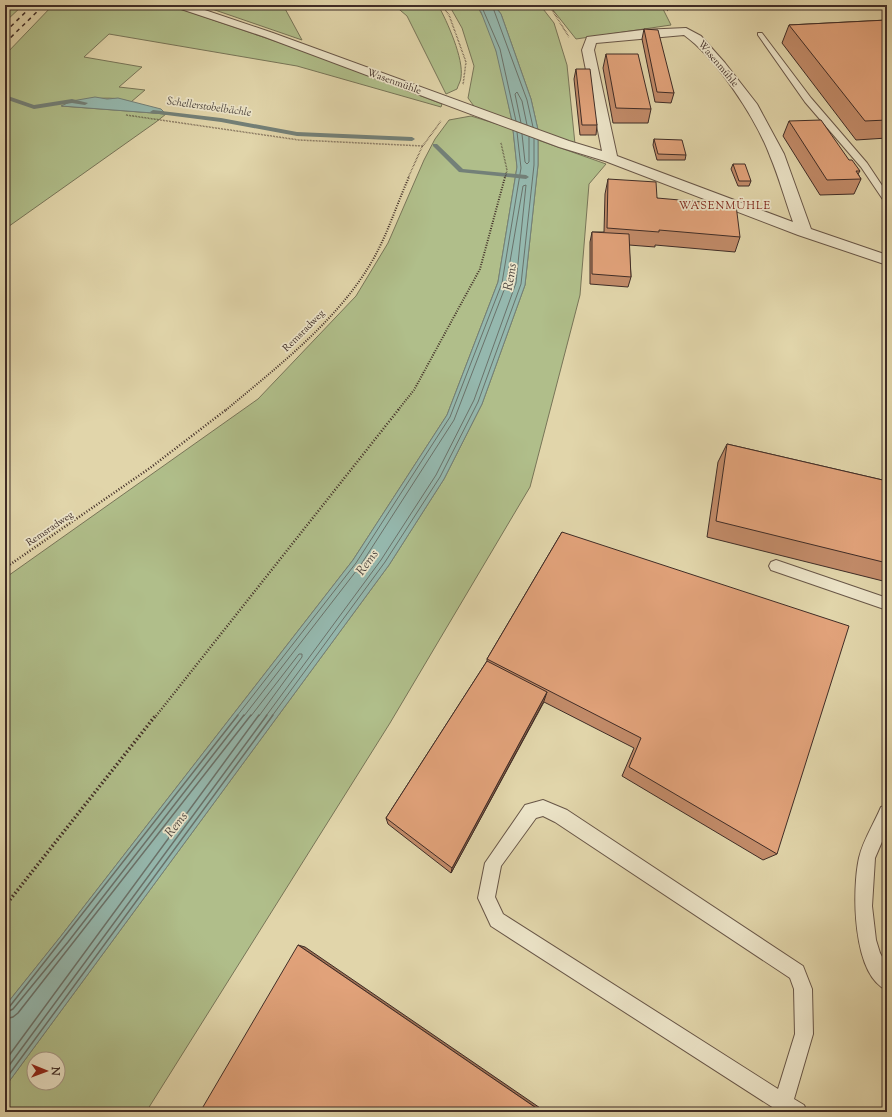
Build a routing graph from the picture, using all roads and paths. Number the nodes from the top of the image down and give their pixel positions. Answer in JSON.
{"nodes":[{"id":1,"x":179,"y":5,"type":"edge"},
{"id":2,"x":442,"y":5,"type":"edge"},
{"id":3,"x":549,"y":5,"type":"edge"},
{"id":4,"x":760,"y":34,"type":"dead end"},
{"id":5,"x":588,"y":50,"type":"junction"},
{"id":6,"x":454,"y":104,"type":"junction"},
{"id":7,"x":126,"y":115,"type":"dead end"},
{"id":8,"x":423,"y":146,"type":"junction"},
{"id":9,"x":610,"y":158,"type":"junction"},
{"id":10,"x":507,"y":170,"type":"dead end"},
{"id":11,"x":887,"y":199,"type":"edge"},
{"id":12,"x":804,"y":232,"type":"junction"},
{"id":13,"x":887,"y":260,"type":"edge"},
{"id":14,"x":776,"y":566,"type":"dead end"},
{"id":15,"x":5,"y":568,"type":"edge"},
{"id":16,"x":887,"y":604,"type":"edge"},
{"id":17,"x":887,"y":813,"type":"edge"},
{"id":18,"x":5,"y":906,"type":"edge"},
{"id":19,"x":887,"y":981,"type":"edge"},
{"id":20,"x":790,"y":1108,"type":"edge"}],
"edges":[{"from":1,"to":6,"type":"street","name":"Wasenmühle"},
{"from":2,"to":6,"type":"path","name":"Remsradweg"},
{"from":3,"to":5,"type":"path"},
{"from":4,"to":11,"type":"lane"},
{"from":5,"to":9,"type":"street"},
{"from":5,"to":12,"type":"street","name":"Wasenmühle"},
{"from":6,"to":8,"type":"path","name":"Remsradweg"},
{"from":6,"to":9,"type":"street","name":"Wasenmühle"},
{"from":7,"to":8,"type":"path"},
{"from":8,"to":15,"type":"path","name":"Remsradweg"},
{"from":9,"to":12,"type":"street","name":"Wasenmühle"},
{"from":10,"to":18,"type":"path"},
{"from":12,"to":13,"type":"street","name":"Wasenmühle"},
{"from":14,"to":16,"type":"lane"},
{"from":17,"to":19,"type":"lane"},
{"from":20,"to":20,"type":"lane"}]}
